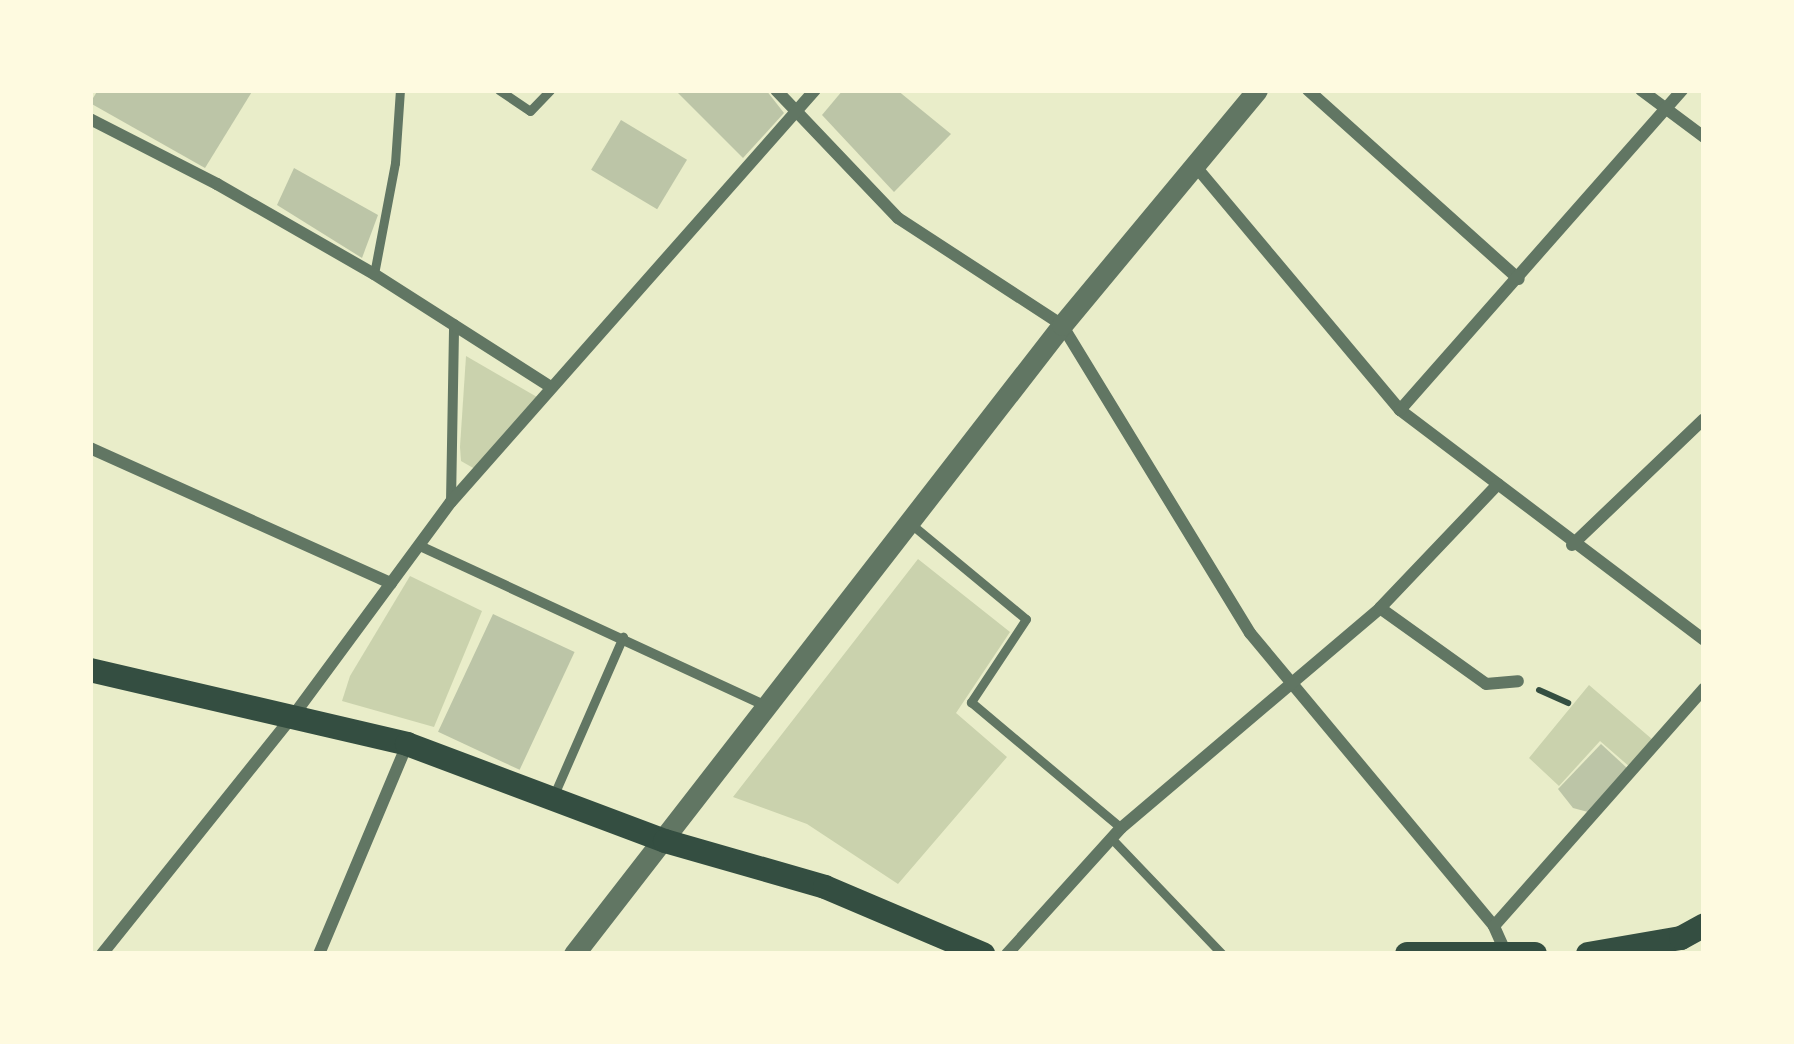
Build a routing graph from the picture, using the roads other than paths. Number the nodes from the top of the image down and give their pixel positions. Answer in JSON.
{"nodes":[{"id":1,"x":400,"y":90,"type":"edge"},
{"id":2,"x":500,"y":90,"type":"edge"},
{"id":3,"x":550,"y":90,"type":"edge"},
{"id":4,"x":776,"y":90,"type":"edge"},
{"id":5,"x":815,"y":90,"type":"edge"},
{"id":6,"x":1257,"y":90,"type":"edge"},
{"id":7,"x":1308,"y":90,"type":"edge"},
{"id":8,"x":1641,"y":90,"type":"edge"},
{"id":9,"x":1682,"y":90,"type":"edge"},
{"id":10,"x":1669,"y":108,"type":"junction"},
{"id":11,"x":795,"y":114,"type":"junction"},
{"id":12,"x":90,"y":119,"type":"edge"},
{"id":13,"x":1704,"y":136,"type":"edge"},
{"id":14,"x":1197,"y":167,"type":"junction"},
{"id":15,"x":374,"y":274,"type":"junction"},
{"id":16,"x":1520,"y":279,"type":"junction"},
{"id":17,"x":454,"y":325,"type":"junction"},
{"id":18,"x":1062,"y":325,"type":"junction"},
{"id":19,"x":549,"y":386,"type":"junction"},
{"id":20,"x":1400,"y":410,"type":"junction"},
{"id":21,"x":1704,"y":418,"type":"edge"},
{"id":22,"x":90,"y":448,"type":"edge"},
{"id":23,"x":1498,"y":484,"type":"junction"},
{"id":24,"x":451,"y":502,"type":"junction"},
{"id":25,"x":907,"y":521,"type":"junction"},
{"id":26,"x":1572,"y":545,"type":"junction"},
{"id":27,"x":419,"y":546,"type":"junction"},
{"id":28,"x":391,"y":583,"type":"junction"},
{"id":29,"x":1379,"y":608,"type":"junction"},
{"id":30,"x":623,"y":637,"type":"junction"},
{"id":31,"x":1704,"y":640,"type":"edge"},
{"id":32,"x":90,"y":670,"type":"edge"},
{"id":33,"x":1518,"y":681,"type":"road end"},
{"id":34,"x":1289,"y":686,"type":"junction"},
{"id":35,"x":1704,"y":688,"type":"edge"},
{"id":36,"x":770,"y":707,"type":"junction"},
{"id":37,"x":293,"y":716,"type":"junction"},
{"id":38,"x":407,"y":744,"type":"junction"},
{"id":39,"x":553,"y":796,"type":"junction"},
{"id":40,"x":1117,"y":834,"type":"junction"},
{"id":41,"x":665,"y":842,"type":"junction"},
{"id":42,"x":1704,"y":925,"type":"edge"},
{"id":43,"x":1494,"y":926,"type":"junction"},
{"id":44,"x":1505,"y":951,"type":"junction"},
{"id":45,"x":102,"y":954,"type":"edge"},
{"id":46,"x":319,"y":954,"type":"edge"},
{"id":47,"x":574,"y":954,"type":"edge"},
{"id":48,"x":983,"y":954,"type":"edge"},
{"id":49,"x":1007,"y":954,"type":"edge"},
{"id":50,"x":1222,"y":954,"type":"edge"},
{"id":51,"x":1407,"y":954,"type":"edge"},
{"id":52,"x":1535,"y":954,"type":"edge"},
{"id":53,"x":1588,"y":954,"type":"edge"}],
"edges":[{"from":1,"to":15,"type":"lane"},
{"from":2,"to":3,"type":"lane"},
{"from":4,"to":11,"type":"street"},
{"from":5,"to":11,"type":"street"},
{"from":6,"to":14,"type":"street"},
{"from":7,"to":16,"type":"street"},
{"from":8,"to":10,"type":"street"},
{"from":9,"to":10,"type":"street"},
{"from":10,"to":13,"type":"street"},
{"from":10,"to":16,"type":"street"},
{"from":11,"to":18,"type":"street"},
{"from":11,"to":19,"type":"street"},
{"from":12,"to":15,"type":"street"},
{"from":14,"to":18,"type":"street"},
{"from":14,"to":20,"type":"street"},
{"from":15,"to":17,"type":"street"},
{"from":16,"to":20,"type":"street"},
{"from":17,"to":19,"type":"street"},
{"from":17,"to":24,"type":"street"},
{"from":18,"to":25,"type":"street"},
{"from":18,"to":34,"type":"street"},
{"from":19,"to":24,"type":"street"},
{"from":20,"to":23,"type":"street"},
{"from":21,"to":26,"type":"street"},
{"from":22,"to":28,"type":"street"},
{"from":23,"to":26,"type":"street"},
{"from":23,"to":29,"type":"street"},
{"from":24,"to":27,"type":"street"},
{"from":25,"to":36,"type":"street"},
{"from":25,"to":40,"type":"lane"},
{"from":26,"to":31,"type":"street"},
{"from":27,"to":28,"type":"street"},
{"from":27,"to":30,"type":"street"},
{"from":28,"to":37,"type":"street"},
{"from":29,"to":33,"type":"street"},
{"from":29,"to":34,"type":"street"},
{"from":30,"to":36,"type":"street"},
{"from":30,"to":39,"type":"lane"},
{"from":32,"to":37,"type":"main road"},
{"from":34,"to":40,"type":"street"},
{"from":34,"to":43,"type":"street"},
{"from":35,"to":43,"type":"street"},
{"from":36,"to":41,"type":"street"},
{"from":37,"to":38,"type":"main road"},
{"from":37,"to":45,"type":"street"},
{"from":38,"to":39,"type":"main road"},
{"from":38,"to":46,"type":"street"},
{"from":39,"to":41,"type":"main road"},
{"from":40,"to":49,"type":"street"},
{"from":40,"to":50,"type":"lane"},
{"from":41,"to":47,"type":"street"},
{"from":41,"to":48,"type":"main road"},
{"from":42,"to":53,"type":"main road"},
{"from":43,"to":44,"type":"street"},
{"from":44,"to":51,"type":"main road"},
{"from":44,"to":52,"type":"main road"}]}
